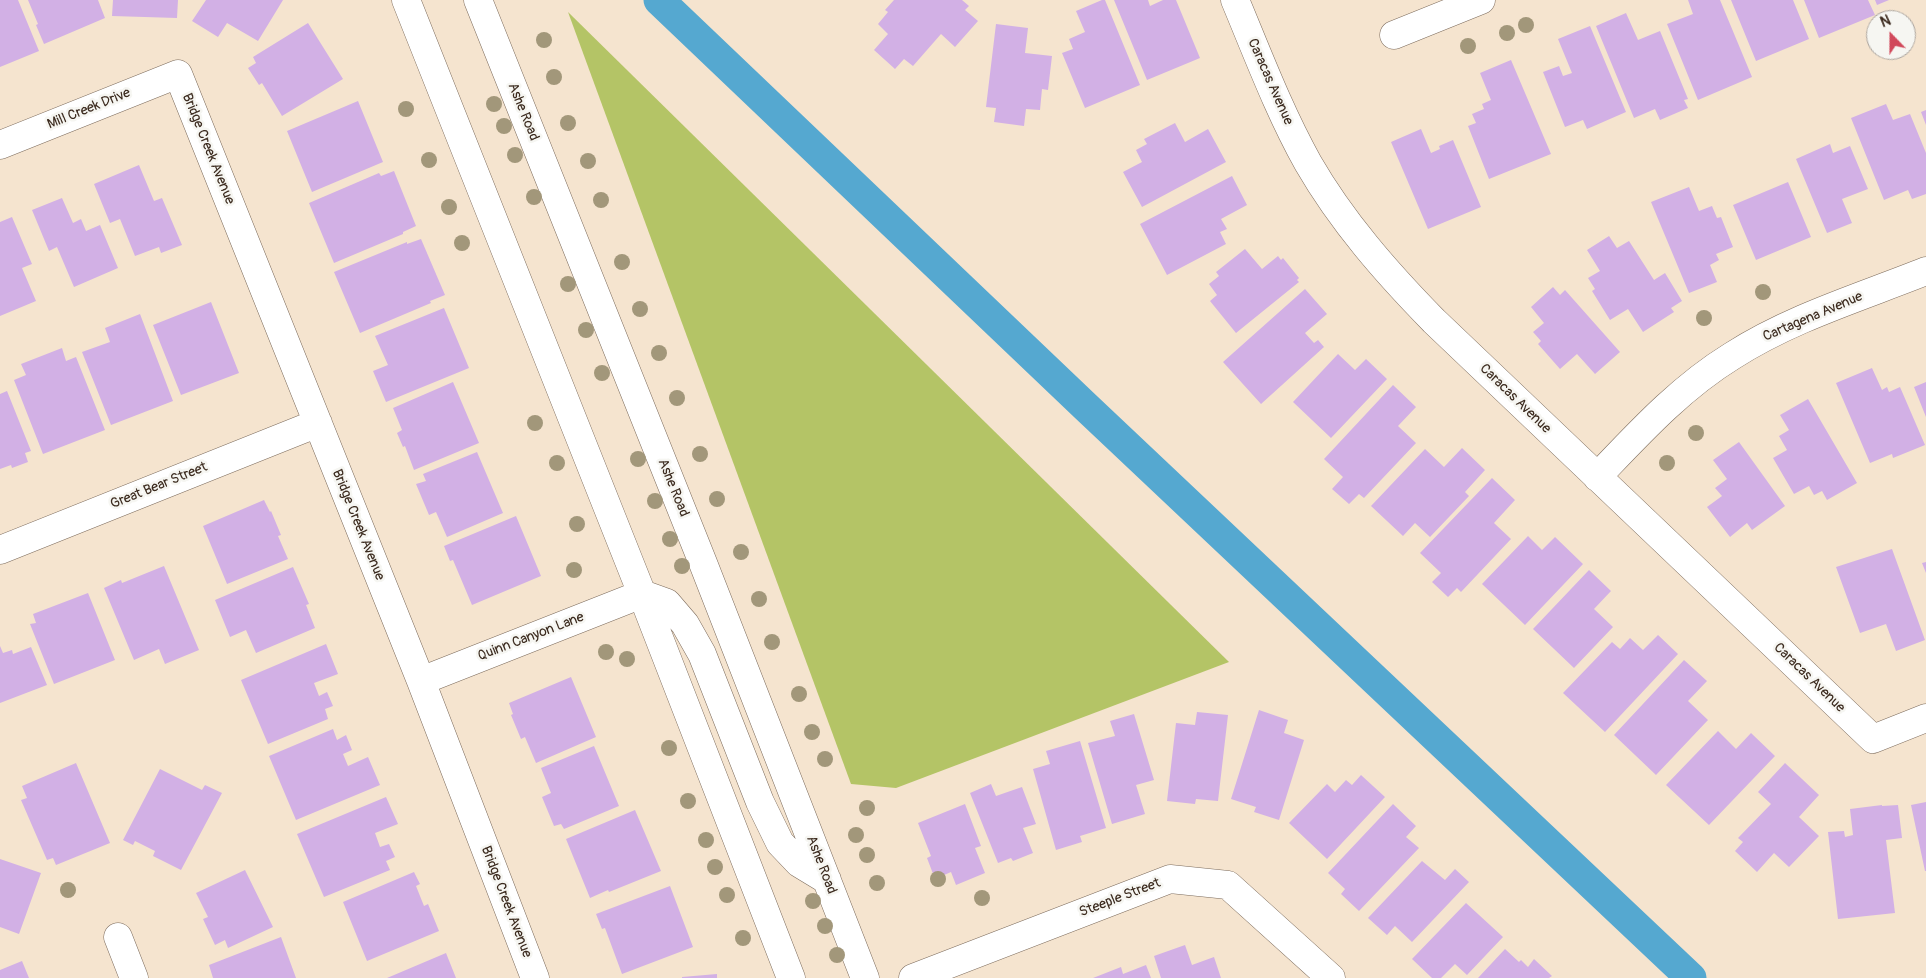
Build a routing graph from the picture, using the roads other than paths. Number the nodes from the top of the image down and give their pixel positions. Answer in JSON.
{"nodes":[{"id":1,"x":406,"y":0,"type":"edge"},
{"id":2,"x":478,"y":0,"type":"edge"},
{"id":3,"x":1235,"y":0,"type":"edge"},
{"id":4,"x":1481,"y":0,"type":"edge"},
{"id":5,"x":1394,"y":35,"type":"dead end"},
{"id":6,"x":178,"y":74,"type":"joint"},
{"id":7,"x":0,"y":145,"type":"edge"},
{"id":8,"x":1926,"y":270,"type":"edge"},
{"id":9,"x":318,"y":423,"type":"junction"},
{"id":10,"x":1597,"y":477,"type":"junction"},
{"id":11,"x":0,"y":550,"type":"edge"},
{"id":12,"x":642,"y":594,"type":"junction"},
{"id":13,"x":421,"y":681,"type":"junction"},
{"id":14,"x":1926,"y":718,"type":"edge"},
{"id":15,"x":827,"y":880,"type":"junction"},
{"id":16,"x":118,"y":937,"type":"dead end"},
{"id":17,"x":134,"y":978,"type":"edge"},
{"id":18,"x":535,"y":978,"type":"edge"},
{"id":19,"x":791,"y":978,"type":"edge"},
{"id":20,"x":865,"y":978,"type":"edge"},
{"id":21,"x":913,"y":978,"type":"edge"},
{"id":22,"x":1331,"y":978,"type":"edge"}],
"edges":[{"from":1,"to":12,"type":"street"},
{"from":2,"to":15,"type":"street","name":"Ashe Road"},
{"from":3,"to":10,"type":"street","name":"Caracas Avenue"},
{"from":4,"to":5,"type":"street"},
{"from":6,"to":7,"type":"street","name":"Mill Creek Drive"},
{"from":6,"to":9,"type":"street","name":"Bridge Creek Avenue"},
{"from":8,"to":10,"type":"street","name":"Cartagena Avenue"},
{"from":9,"to":11,"type":"street","name":"Great Bear Street"},
{"from":9,"to":13,"type":"street","name":"Bridge Creek Avenue"},
{"from":10,"to":14,"type":"street","name":"Caracas Avenue"},
{"from":12,"to":13,"type":"street","name":"Quinn Canyon Lane"},
{"from":12,"to":15,"type":"street"},
{"from":12,"to":19,"type":"street"},
{"from":13,"to":18,"type":"street","name":"Bridge Creek Avenue"},
{"from":15,"to":20,"type":"street","name":"Ashe Road"},
{"from":16,"to":17,"type":"street"},
{"from":21,"to":22,"type":"street","name":"Steeple Street"}]}
